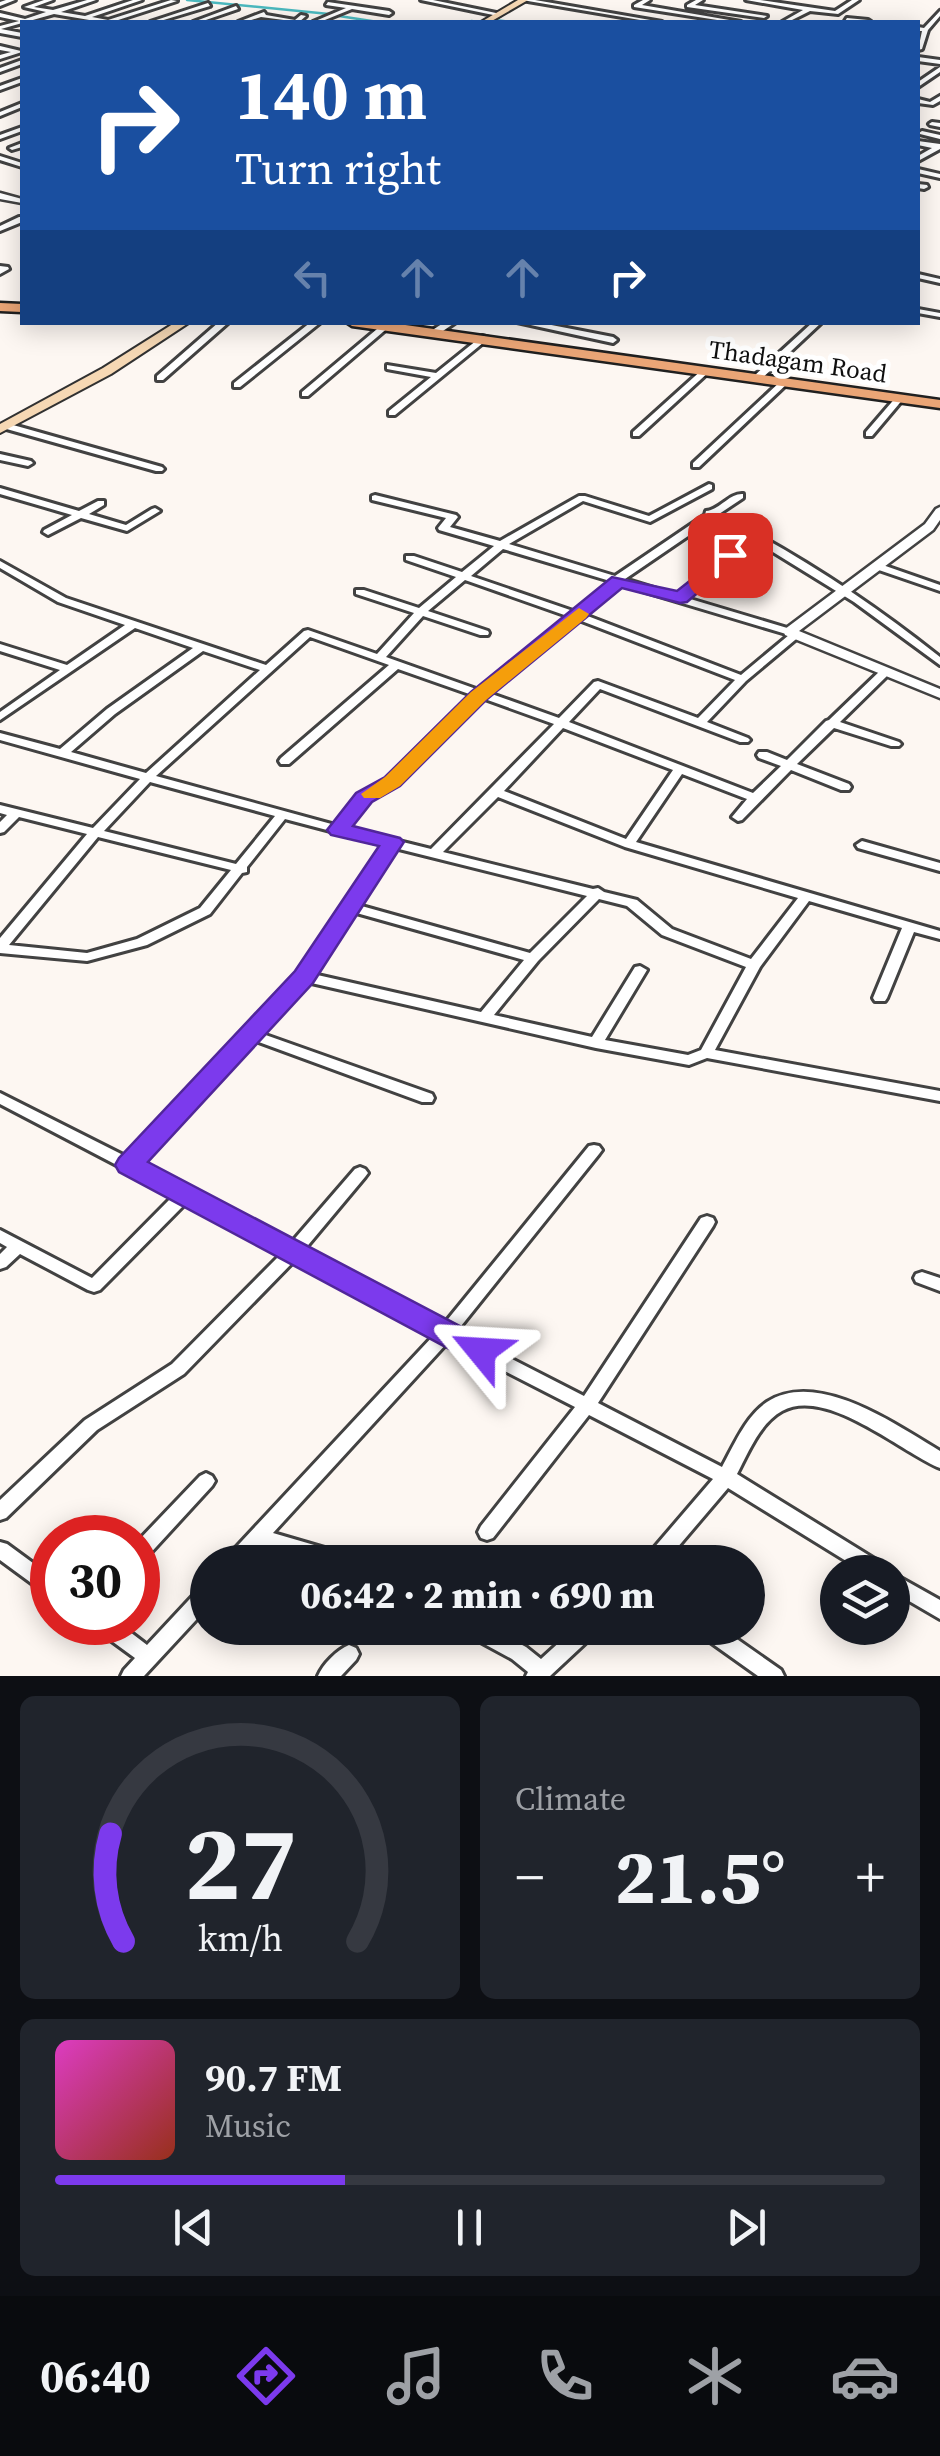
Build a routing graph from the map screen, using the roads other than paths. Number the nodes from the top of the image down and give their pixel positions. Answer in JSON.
{"nodes":[{"id":1,"x":12,"y":0,"type":"edge"},
{"id":2,"x":50,"y":0,"type":"edge"},
{"id":3,"x":93,"y":0,"type":"edge"},
{"id":4,"x":139,"y":0,"type":"edge"},
{"id":5,"x":424,"y":0,"type":"edge"},
{"id":6,"x":460,"y":0,"type":"edge"},
{"id":7,"x":524,"y":0,"type":"edge"},
{"id":8,"x":647,"y":0,"type":"edge"},
{"id":9,"x":700,"y":0,"type":"edge"},
{"id":10,"x":748,"y":0,"type":"edge"},
{"id":11,"x":856,"y":0,"type":"edge"},
{"id":12,"x":174,"y":1,"type":"edge"},
{"id":13,"x":207,"y":2,"type":"edge"},
{"id":14,"x":0,"y":4,"type":"edge"},
{"id":15,"x":328,"y":4,"type":"dead end"},
{"id":16,"x":689,"y":6,"type":"junction"},
{"id":17,"x":236,"y":8,"type":"dead end"},
{"id":18,"x":352,"y":8,"type":"junction"},
{"id":19,"x":809,"y":9,"type":"junction"},
{"id":20,"x":190,"y":10,"type":"junction"},
{"id":21,"x":271,"y":11,"type":"dead end"},
{"id":22,"x":502,"y":11,"type":"junction"},
{"id":23,"x":53,"y":12,"type":"junction"},
{"id":24,"x":673,"y":12,"type":"junction"},
{"id":25,"x":940,"y":13,"type":"edge"},
{"id":26,"x":389,"y":14,"type":"dead end"},
{"id":27,"x":0,"y":15,"type":"edge"},
{"id":28,"x":218,"y":15,"type":"junction"},
{"id":29,"x":259,"y":15,"type":"junction"},
{"id":30,"x":303,"y":16,"type":"dead end"},
{"id":31,"x":764,"y":16,"type":"dead end"},
{"id":32,"x":84,"y":18,"type":"junction"},
{"id":33,"x":25,"y":20,"type":"edge"},
{"id":34,"x":96,"y":20,"type":"edge"},
{"id":35,"x":114,"y":20,"type":"edge"},
{"id":36,"x":159,"y":20,"type":"edge"},
{"id":37,"x":202,"y":20,"type":"edge"},
{"id":38,"x":236,"y":20,"type":"edge"},
{"id":39,"x":248,"y":20,"type":"edge"},
{"id":40,"x":285,"y":20,"type":"edge"},
{"id":41,"x":298,"y":20,"type":"edge"},
{"id":42,"x":321,"y":20,"type":"edge"},
{"id":43,"x":488,"y":20,"type":"edge"},
{"id":44,"x":642,"y":20,"type":"edge"},
{"id":45,"x":658,"y":20,"type":"edge"},
{"id":46,"x":725,"y":20,"type":"edge"},
{"id":47,"x":789,"y":20,"type":"edge"},
{"id":48,"x":921,"y":30,"type":"edge"},
{"id":49,"x":920,"y":39,"type":"edge"},
{"id":50,"x":0,"y":48,"type":"edge"},
{"id":51,"x":0,"y":58,"type":"edge"},
{"id":52,"x":940,"y":66,"type":"edge"},
{"id":53,"x":920,"y":82,"type":"edge"},
{"id":54,"x":922,"y":134,"type":"dead end"},
{"id":55,"x":940,"y":136,"type":"edge"},
{"id":56,"x":20,"y":146,"type":"edge"},
{"id":57,"x":12,"y":148,"type":"dead end"},
{"id":58,"x":180,"y":325,"type":"edge"},
{"id":59,"x":222,"y":325,"type":"edge"},
{"id":60,"x":312,"y":325,"type":"edge"},
{"id":61,"x":378,"y":325,"type":"edge"},
{"id":62,"x":447,"y":325,"type":"edge"},
{"id":63,"x":536,"y":325,"type":"edge"},
{"id":64,"x":815,"y":325,"type":"edge"},
{"id":65,"x":386,"y":326,"type":"junction"},
{"id":66,"x":437,"y":331,"type":"junction"},
{"id":67,"x":484,"y":338,"type":"junction"},
{"id":68,"x":612,"y":340,"type":"dead end"},
{"id":69,"x":390,"y":367,"type":"dead end"},
{"id":70,"x":708,"y":370,"type":"junction"},
{"id":71,"x":438,"y":376,"type":"junction"},
{"id":72,"x":160,"y":378,"type":"dead end"},
{"id":73,"x":757,"y":378,"type":"junction"},
{"id":74,"x":785,"y":382,"type":"junction"},
{"id":75,"x":238,"y":385,"type":"dead end"},
{"id":76,"x":305,"y":394,"type":"dead end"},
{"id":77,"x":900,"y":398,"type":"junction"},
{"id":78,"x":940,"y":404,"type":"edge"},
{"id":79,"x":392,"y":413,"type":"dead end"},
{"id":80,"x":3,"y":427,"type":"edge"},
{"id":81,"x":636,"y":434,"type":"dead end"},
{"id":82,"x":869,"y":434,"type":"dead end"},
{"id":83,"x":0,"y":457,"type":"edge"},
{"id":84,"x":28,"y":464,"type":"dead end"},
{"id":85,"x":696,"y":465,"type":"dead end"},
{"id":86,"x":159,"y":469,"type":"dead end"},
{"id":87,"x":709,"y":488,"type":"dead end"},
{"id":88,"x":0,"y":490,"type":"edge"},
{"id":89,"x":740,"y":496,"type":"dead end"},
{"id":90,"x":375,"y":498,"type":"dead end"},
{"id":91,"x":101,"y":503,"type":"dead end"},
{"id":92,"x":940,"y":511,"type":"edge"},
{"id":93,"x":155,"y":512,"type":"dead end"},
{"id":94,"x":80,"y":514,"type":"junction"},
{"id":95,"x":709,"y":514,"type":"junction"},
{"id":96,"x":934,"y":529,"type":"edge"},
{"id":97,"x":48,"y":532,"type":"dead end"},
{"id":98,"x":755,"y":536,"type":"junction"},
{"id":99,"x":501,"y":545,"type":"junction"},
{"id":100,"x":410,"y":558,"type":"dead end"},
{"id":101,"x":0,"y":564,"type":"edge"},
{"id":102,"x":876,"y":566,"type":"junction"},
{"id":103,"x":465,"y":575,"type":"junction"},
{"id":104,"x":617,"y":581,"type":"junction"},
{"id":105,"x":940,"y":588,"type":"edge"},
{"id":106,"x":360,"y":592,"type":"dead end"},
{"id":107,"x":844,"y":592,"type":"junction"},
{"id":108,"x":680,"y":598,"type":"junction"},
{"id":109,"x":422,"y":611,"type":"junction"},
{"id":110,"x":578,"y":616,"type":"junction"},
{"id":111,"x":133,"y":624,"type":"junction"},
{"id":112,"x":484,"y":634,"type":"dead end"},
{"id":113,"x":793,"y":634,"type":"junction"},
{"id":114,"x":202,"y":646,"type":"junction"},
{"id":115,"x":0,"y":647,"type":"edge"},
{"id":116,"x":379,"y":658,"type":"junction"},
{"id":117,"x":940,"y":662,"type":"edge"},
{"id":118,"x":396,"y":665,"type":"junction"},
{"id":119,"x":65,"y":668,"type":"junction"},
{"id":120,"x":268,"y":669,"type":"junction"},
{"id":121,"x":886,"y":672,"type":"junction"},
{"id":122,"x":742,"y":679,"type":"junction"},
{"id":123,"x":940,"y":694,"type":"edge"},
{"id":124,"x":478,"y":696,"type":"junction"},
{"id":125,"x":0,"y":717,"type":"edge"},
{"id":126,"x":559,"y":722,"type":"junction"},
{"id":127,"x":700,"y":723,"type":"junction"},
{"id":128,"x":830,"y":723,"type":"junction"},
{"id":129,"x":0,"y":736,"type":"edge"},
{"id":130,"x":744,"y":740,"type":"dead end"},
{"id":131,"x":895,"y":744,"type":"dead end"},
{"id":132,"x":63,"y":754,"type":"junction"},
{"id":133,"x":763,"y":756,"type":"dead end"},
{"id":134,"x":285,"y":760,"type":"dead end"},
{"id":135,"x":786,"y":764,"type":"junction"},
{"id":136,"x":680,"y":768,"type":"junction"},
{"id":137,"x":148,"y":778,"type":"junction"},
{"id":138,"x":845,"y":787,"type":"dead end"},
{"id":139,"x":496,"y":792,"type":"junction"},
{"id":140,"x":755,"y":798,"type":"junction"},
{"id":141,"x":0,"y":809,"type":"edge"},
{"id":142,"x":16,"y":813,"type":"junction"},
{"id":143,"x":284,"y":814,"type":"junction"},
{"id":144,"x":738,"y":817,"type":"dead end"},
{"id":145,"x":0,"y":829,"type":"edge"},
{"id":146,"x":338,"y":830,"type":"junction"},
{"id":147,"x":96,"y":833,"type":"junction"},
{"id":148,"x":392,"y":842,"type":"junction"},
{"id":149,"x":630,"y":844,"type":"junction"},
{"id":150,"x":862,"y":845,"type":"dead end"},
{"id":151,"x":434,"y":853,"type":"junction"},
{"id":152,"x":940,"y":868,"type":"edge"},
{"id":153,"x":242,"y":869,"type":"junction"},
{"id":154,"x":598,"y":892,"type":"junction"},
{"id":155,"x":807,"y":895,"type":"junction"},
{"id":156,"x":353,"y":908,"type":"junction"},
{"id":157,"x":910,"y":926,"type":"junction"},
{"id":158,"x":940,"y":935,"type":"edge"},
{"id":159,"x":0,"y":948,"type":"edge"},
{"id":160,"x":533,"y":958,"type":"junction"},
{"id":161,"x":754,"y":965,"type":"junction"},
{"id":162,"x":640,"y":970,"type":"dead end"},
{"id":163,"x":304,"y":977,"type":"junction"},
{"id":164,"x":880,"y":998,"type":"dead end"},
{"id":165,"x":484,"y":1020,"type":"junction"},
{"id":166,"x":250,"y":1034,"type":"junction"},
{"id":167,"x":596,"y":1043,"type":"junction"},
{"id":168,"x":706,"y":1053,"type":"junction"},
{"id":169,"x":940,"y":1096,"type":"edge"},
{"id":170,"x":0,"y":1098,"type":"edge"},
{"id":171,"x":427,"y":1098,"type":"dead end"},
{"id":172,"x":594,"y":1150,"type":"dead end"},
{"id":173,"x":129,"y":1165,"type":"junction"},
{"id":174,"x":360,"y":1172,"type":"dead end"},
{"id":175,"x":185,"y":1194,"type":"junction"},
{"id":176,"x":708,"y":1222,"type":"dead end"},
{"id":177,"x":0,"y":1236,"type":"edge"},
{"id":178,"x":19,"y":1246,"type":"junction"},
{"id":179,"x":294,"y":1252,"type":"junction"},
{"id":180,"x":0,"y":1263,"type":"edge"},
{"id":181,"x":922,"y":1278,"type":"dead end"},
{"id":182,"x":940,"y":1286,"type":"edge"},
{"id":183,"x":446,"y":1334,"type":"junction"},
{"id":184,"x":586,"y":1405,"type":"junction"},
{"id":185,"x":940,"y":1460,"type":"edge"},
{"id":186,"x":726,"y":1477,"type":"junction"},
{"id":187,"x":206,"y":1481,"type":"dead end"},
{"id":188,"x":0,"y":1512,"type":"edge"},
{"id":189,"x":160,"y":1530,"type":"edge"},
{"id":190,"x":487,"y":1532,"type":"dead end"},
{"id":191,"x":258,"y":1538,"type":"junction"},
{"id":192,"x":251,"y":1545,"type":"edge"},
{"id":193,"x":284,"y":1545,"type":"edge"},
{"id":194,"x":668,"y":1545,"type":"edge"},
{"id":195,"x":0,"y":1550,"type":"edge"},
{"id":196,"x":852,"y":1555,"type":"edge"},
{"id":197,"x":30,"y":1572,"type":"edge"},
{"id":198,"x":910,"y":1592,"type":"edge"},
{"id":199,"x":940,"y":1610,"type":"edge"},
{"id":200,"x":190,"y":1613,"type":"edge"},
{"id":201,"x":133,"y":1645,"type":"edge"},
{"id":202,"x":505,"y":1645,"type":"edge"},
{"id":203,"x":569,"y":1645,"type":"edge"},
{"id":204,"x":730,"y":1645,"type":"edge"},
{"id":205,"x":349,"y":1654,"type":"dead end"},
{"id":206,"x":149,"y":1657,"type":"junction"},
{"id":207,"x":538,"y":1673,"type":"edge"},
{"id":208,"x":131,"y":1676,"type":"edge"},
{"id":209,"x":328,"y":1676,"type":"edge"},
{"id":210,"x":774,"y":1676,"type":"edge"}],
"edges":[{"from":1,"to":14,"type":"street"},
{"from":2,"to":23,"type":"street"},
{"from":3,"to":23,"type":"street"},
{"from":4,"to":32,"type":"street"},
{"from":5,"to":22,"type":"street"},
{"from":6,"to":22,"type":"street"},
{"from":7,"to":22,"type":"main road"},
{"from":7,"to":44,"type":"street"},
{"from":8,"to":24,"type":"street"},
{"from":9,"to":16,"type":"street"},
{"from":10,"to":19,"type":"street"},
{"from":11,"to":19,"type":"street"},
{"from":12,"to":35,"type":"street"},
{"from":13,"to":20,"type":"street"},
{"from":15,"to":18,"type":"street"},
{"from":16,"to":24,"type":"street"},
{"from":16,"to":31,"type":"street"},
{"from":17,"to":28,"type":"street"},
{"from":18,"to":26,"type":"street"},
{"from":18,"to":42,"type":"street"},
{"from":19,"to":47,"type":"street"},
{"from":20,"to":28,"type":"street"},
{"from":20,"to":36,"type":"street"},
{"from":21,"to":29,"type":"street"},
{"from":22,"to":43,"type":"main road"},
{"from":23,"to":32,"type":"street"},
{"from":23,"to":33,"type":"street"},
{"from":24,"to":45,"type":"street"},
{"from":24,"to":46,"type":"street"},
{"from":25,"to":48,"type":"street"},
{"from":27,"to":33,"type":"street"},
{"from":28,"to":37,"type":"street"},
{"from":28,"to":38,"type":"street"},
{"from":29,"to":39,"type":"street"},
{"from":29,"to":40,"type":"street"},
{"from":30,"to":41,"type":"street"},
{"from":32,"to":34,"type":"street"},
{"from":48,"to":49,"type":"street"},
{"from":50,"to":51,"type":"street"},
{"from":52,"to":53,"type":"street"},
{"from":54,"to":55,"type":"street"},
{"from":56,"to":57,"type":"street"},
{"from":58,"to":80,"type":"main road"},
{"from":59,"to":72,"type":"street"},
{"from":60,"to":75,"type":"street"},
{"from":61,"to":65,"type":"main road","name":"Thadagam Road"},
{"from":62,"to":66,"type":"street"},
{"from":63,"to":68,"type":"street"},
{"from":64,"to":73,"type":"street"},
{"from":65,"to":66,"type":"main road","name":"Thadagam Road"},
{"from":65,"to":76,"type":"street"},
{"from":66,"to":67,"type":"main road","name":"Thadagam Road"},
{"from":67,"to":70,"type":"main road","name":"Thadagam Road"},
{"from":67,"to":71,"type":"street"},
{"from":69,"to":71,"type":"street"},
{"from":70,"to":73,"type":"main road","name":"Thadagam Road"},
{"from":70,"to":81,"type":"street"},
{"from":71,"to":79,"type":"street"},
{"from":73,"to":74,"type":"main road","name":"Thadagam Road"},
{"from":74,"to":77,"type":"main road","name":"Thadagam Road"},
{"from":74,"to":85,"type":"street"},
{"from":77,"to":78,"type":"main road","name":"Thadagam Road"},
{"from":77,"to":82,"type":"street"},
{"from":80,"to":86,"type":"street"},
{"from":83,"to":84,"type":"street"},
{"from":87,"to":99,"type":"street"},
{"from":88,"to":94,"type":"street"},
{"from":89,"to":95,"type":"street"},
{"from":90,"to":99,"type":"street"},
{"from":91,"to":94,"type":"street"},
{"from":92,"to":96,"type":"street"},
{"from":93,"to":94,"type":"street"},
{"from":94,"to":97,"type":"street"},
{"from":95,"to":98,"type":"street"},
{"from":95,"to":104,"type":"street"},
{"from":96,"to":102,"type":"street"},
{"from":98,"to":107,"type":"street"},
{"from":98,"to":108,"type":"street"},
{"from":99,"to":103,"type":"street"},
{"from":99,"to":104,"type":"street"},
{"from":100,"to":103,"type":"street"},
{"from":101,"to":111,"type":"street"},
{"from":102,"to":105,"type":"street"},
{"from":102,"to":107,"type":"street"},
{"from":103,"to":109,"type":"street"},
{"from":103,"to":110,"type":"street"},
{"from":104,"to":108,"type":"street"},
{"from":104,"to":110,"type":"street"},
{"from":106,"to":109,"type":"street"},
{"from":107,"to":113,"type":"street"},
{"from":107,"to":117,"type":"street"},
{"from":108,"to":113,"type":"street"},
{"from":109,"to":112,"type":"street"},
{"from":109,"to":116,"type":"street"},
{"from":110,"to":122,"type":"street"},
{"from":110,"to":124,"type":"street"},
{"from":111,"to":114,"type":"street"},
{"from":111,"to":119,"type":"street"},
{"from":113,"to":121,"type":"street"},
{"from":113,"to":122,"type":"street"},
{"from":114,"to":120,"type":"street"},
{"from":114,"to":132,"type":"street"},
{"from":115,"to":119,"type":"street"},
{"from":116,"to":118,"type":"street"},
{"from":116,"to":120,"type":"street"},
{"from":118,"to":124,"type":"street"},
{"from":118,"to":134,"type":"street"},
{"from":119,"to":125,"type":"street"},
{"from":120,"to":137,"type":"street"},
{"from":121,"to":123,"type":"street"},
{"from":121,"to":128,"type":"street"},
{"from":122,"to":127,"type":"street"},
{"from":124,"to":126,"type":"street"},
{"from":124,"to":146,"type":"street"},
{"from":126,"to":127,"type":"street"},
{"from":126,"to":136,"type":"street"},
{"from":126,"to":139,"type":"street"},
{"from":127,"to":130,"type":"street"},
{"from":128,"to":131,"type":"street"},
{"from":128,"to":135,"type":"street"},
{"from":129,"to":132,"type":"street"},
{"from":132,"to":137,"type":"street"},
{"from":133,"to":135,"type":"street"},
{"from":135,"to":138,"type":"street"},
{"from":135,"to":140,"type":"street"},
{"from":136,"to":140,"type":"street"},
{"from":136,"to":149,"type":"street"},
{"from":137,"to":143,"type":"street"},
{"from":137,"to":147,"type":"street"},
{"from":139,"to":149,"type":"street"},
{"from":139,"to":151,"type":"street"},
{"from":140,"to":144,"type":"street"},
{"from":141,"to":142,"type":"street"},
{"from":142,"to":145,"type":"street"},
{"from":142,"to":147,"type":"street"},
{"from":143,"to":146,"type":"street"},
{"from":143,"to":153,"type":"street"},
{"from":146,"to":148,"type":"street"},
{"from":147,"to":153,"type":"street"},
{"from":147,"to":159,"type":"street"},
{"from":148,"to":151,"type":"street"},
{"from":148,"to":156,"type":"street"},
{"from":149,"to":155,"type":"street"},
{"from":150,"to":152,"type":"street"},
{"from":151,"to":154,"type":"street"},
{"from":153,"to":159,"type":"street"},
{"from":154,"to":160,"type":"street"},
{"from":154,"to":161,"type":"street"},
{"from":155,"to":157,"type":"street"},
{"from":155,"to":161,"type":"street"},
{"from":156,"to":160,"type":"street"},
{"from":156,"to":163,"type":"street"},
{"from":157,"to":158,"type":"street"},
{"from":157,"to":164,"type":"street"},
{"from":160,"to":165,"type":"street"},
{"from":161,"to":168,"type":"street"},
{"from":162,"to":167,"type":"street"},
{"from":163,"to":165,"type":"street"},
{"from":163,"to":166,"type":"street"},
{"from":165,"to":167,"type":"street"},
{"from":166,"to":171,"type":"street"},
{"from":166,"to":173,"type":"street"},
{"from":167,"to":168,"type":"street"},
{"from":168,"to":169,"type":"street"},
{"from":170,"to":173,"type":"street"},
{"from":172,"to":183,"type":"street"},
{"from":173,"to":175,"type":"street"},
{"from":174,"to":179,"type":"street"},
{"from":175,"to":178,"type":"street"},
{"from":175,"to":179,"type":"street"},
{"from":176,"to":184,"type":"street"},
{"from":177,"to":178,"type":"street"},
{"from":178,"to":180,"type":"street"},
{"from":179,"to":183,"type":"street"},
{"from":179,"to":188,"type":"street"},
{"from":181,"to":182,"type":"street"},
{"from":183,"to":184,"type":"street"},
{"from":183,"to":191,"type":"street"},
{"from":184,"to":186,"type":"street"},
{"from":184,"to":190,"type":"street"},
{"from":185,"to":186,"type":"street"},
{"from":186,"to":194,"type":"street"},
{"from":186,"to":196,"type":"street"},
{"from":187,"to":189,"type":"street"},
{"from":191,"to":192,"type":"street"},
{"from":191,"to":193,"type":"street"},
{"from":195,"to":197,"type":"street"},
{"from":198,"to":199,"type":"street"},
{"from":200,"to":206,"type":"street"},
{"from":201,"to":206,"type":"street"},
{"from":202,"to":207,"type":"street"},
{"from":203,"to":207,"type":"street"},
{"from":204,"to":210,"type":"street"},
{"from":205,"to":209,"type":"street"},
{"from":206,"to":208,"type":"street"}]}
